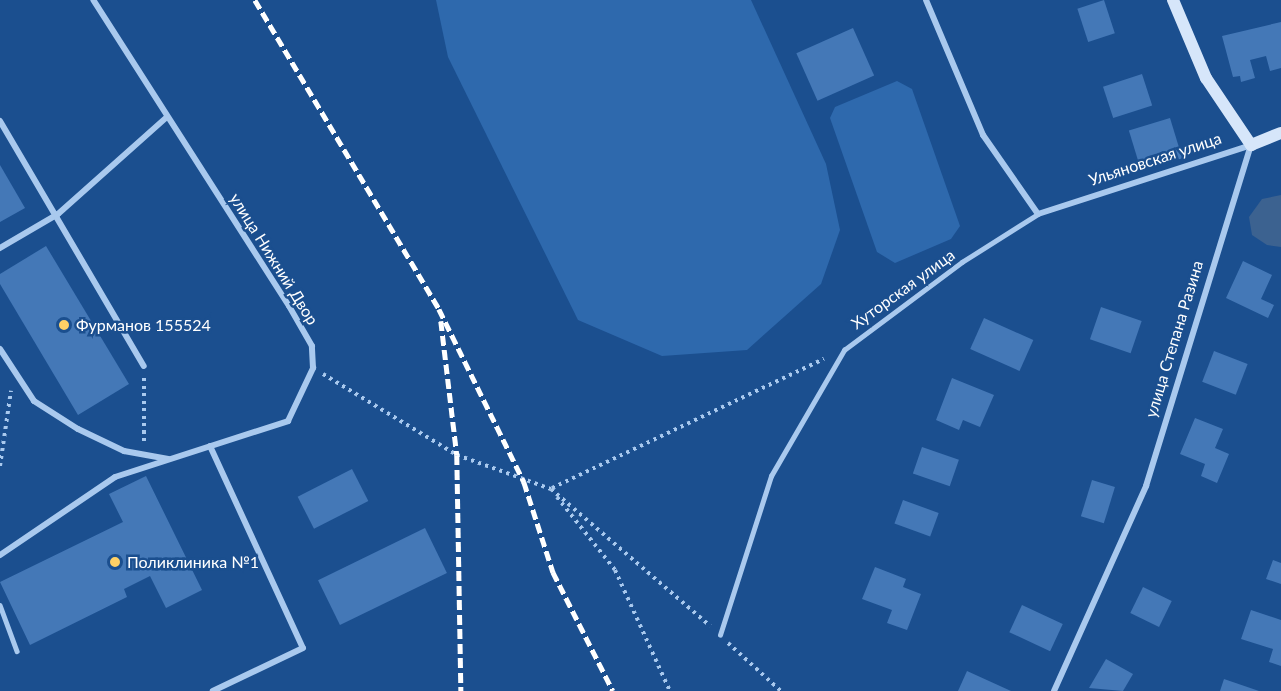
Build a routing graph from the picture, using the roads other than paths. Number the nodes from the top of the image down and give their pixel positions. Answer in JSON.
{"nodes":[{"id":1,"x":93,"y":0,"type":"edge"},
{"id":2,"x":926,"y":0,"type":"edge"},
{"id":3,"x":1173,"y":0,"type":"edge"},
{"id":4,"x":167,"y":117,"type":"junction"},
{"id":5,"x":0,"y":121,"type":"edge"},
{"id":6,"x":1281,"y":134,"type":"edge"},
{"id":7,"x":1251,"y":146,"type":"junction"},
{"id":8,"x":1038,"y":214,"type":"junction"},
{"id":9,"x":56,"y":215,"type":"junction"},
{"id":10,"x":0,"y":248,"type":"edge"},
{"id":11,"x":0,"y":349,"type":"edge"},
{"id":12,"x":144,"y":366,"type":"road end"},
{"id":13,"x":210,"y":446,"type":"junction"},
{"id":14,"x":170,"y":459,"type":"junction"},
{"id":15,"x":0,"y":555,"type":"edge"},
{"id":16,"x":0,"y":605,"type":"edge"},
{"id":17,"x":720,"y":636,"type":"road end"},
{"id":18,"x":17,"y":651,"type":"dead end"},
{"id":19,"x":213,"y":691,"type":"edge"},
{"id":20,"x":1054,"y":691,"type":"edge"}],
"edges":[{"from":1,"to":4,"type":"street","name":"улица Нижний Двор"},
{"from":2,"to":8,"type":"street"},
{"from":3,"to":7,"type":"street"},
{"from":4,"to":9,"type":"street"},
{"from":4,"to":13,"type":"street","name":"улица Нижний Двор"},
{"from":5,"to":9,"type":"street"},
{"from":6,"to":7,"type":"street","name":"Ульяновская улица"},
{"from":7,"to":8,"type":"street","name":"Ульяновская улица"},
{"from":7,"to":20,"type":"street","name":"улица Степана Разина"},
{"from":8,"to":17,"type":"lane","name":"Хуторская улица"},
{"from":9,"to":10,"type":"street"},
{"from":9,"to":12,"type":"street"},
{"from":11,"to":14,"type":"street"},
{"from":13,"to":14,"type":"street"},
{"from":13,"to":19,"type":"street"},
{"from":14,"to":15,"type":"street"},
{"from":16,"to":18,"type":"lane"}]}
